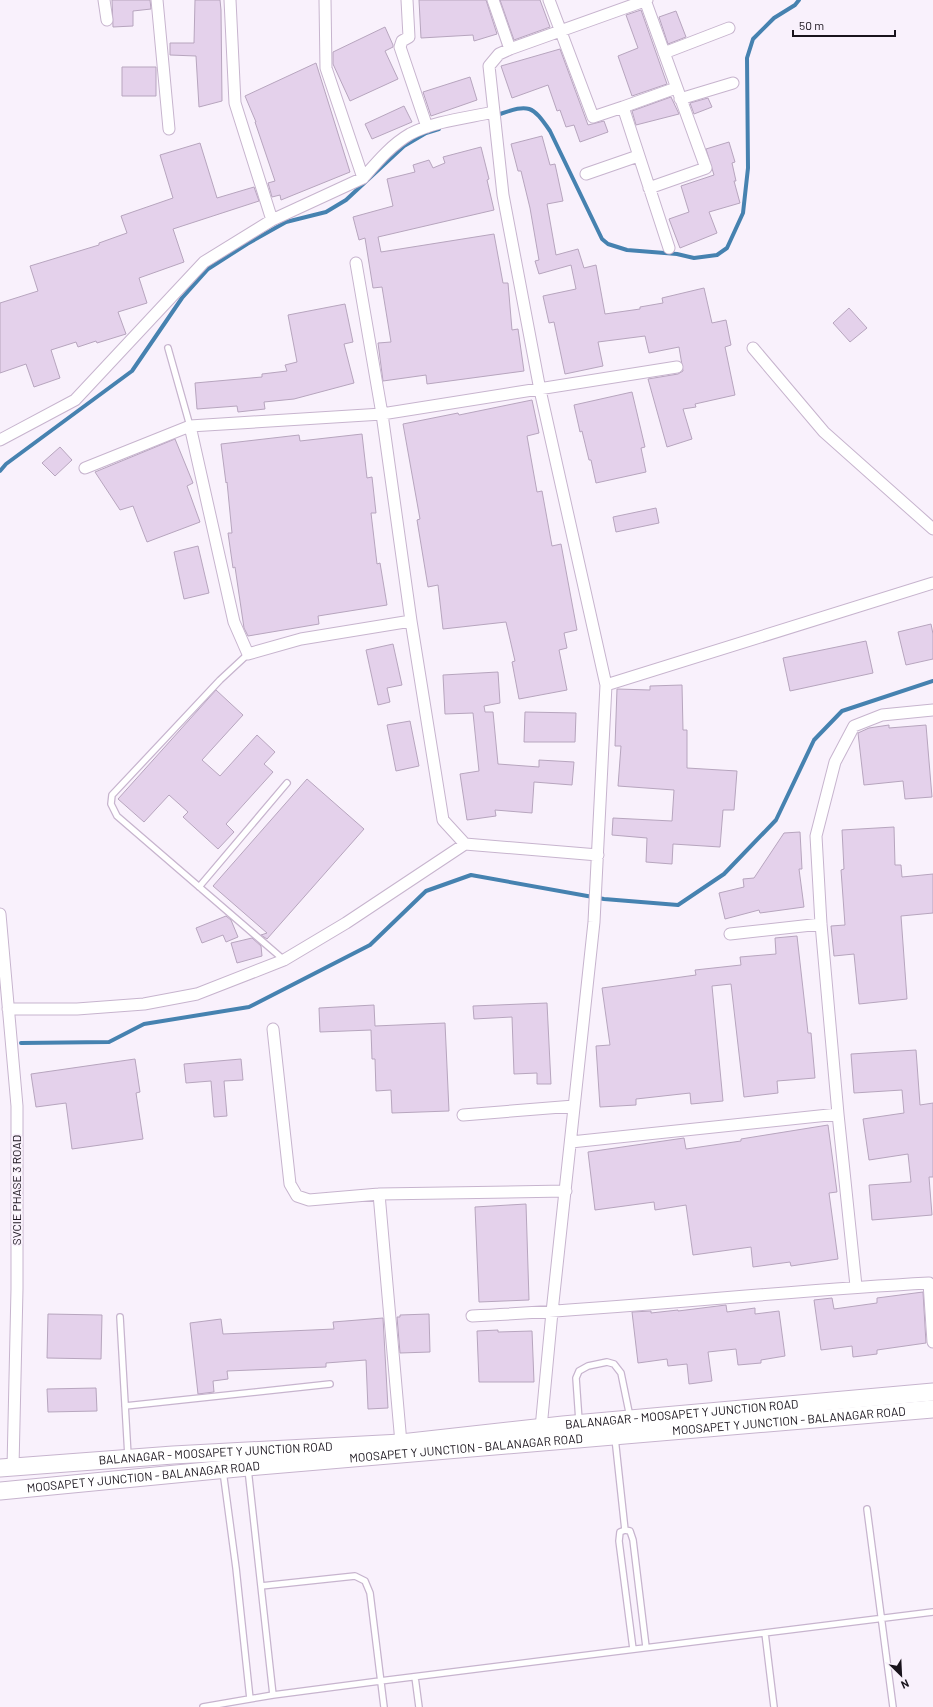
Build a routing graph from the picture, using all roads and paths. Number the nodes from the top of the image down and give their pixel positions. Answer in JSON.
{"nodes":[{"id":1,"x":104,"y":0,"type":"edge"},
{"id":2,"x":157,"y":0,"type":"edge"},
{"id":3,"x":230,"y":0,"type":"edge"},
{"id":4,"x":325,"y":0,"type":"edge"},
{"id":5,"x":407,"y":0,"type":"edge"},
{"id":6,"x":493,"y":0,"type":"edge"},
{"id":7,"x":549,"y":0,"type":"edge"},
{"id":8,"x":646,"y":0,"type":"edge"},
{"id":9,"x":107,"y":20,"type":"dead end"},
{"id":10,"x":729,"y":28,"type":"dead end"},
{"id":11,"x":560,"y":32,"type":"junction"},
{"id":12,"x":510,"y":49,"type":"junction"},
{"id":13,"x":664,"y":53,"type":"junction"},
{"id":14,"x":733,"y":83,"type":"dead end"},
{"id":15,"x":676,"y":88,"type":"junction"},
{"id":16,"x":680,"y":99,"type":"junction"},
{"id":17,"x":623,"y":107,"type":"junction"},
{"id":18,"x":494,"y":112,"type":"junction"},
{"id":19,"x":427,"y":127,"type":"junction"},
{"id":20,"x":170,"y":129,"type":"dead end"},
{"id":21,"x":638,"y":156,"type":"junction"},
{"id":22,"x":586,"y":174,"type":"dead end"},
{"id":23,"x":363,"y":178,"type":"junction"},
{"id":24,"x":649,"y":188,"type":"junction"},
{"id":25,"x":272,"y":220,"type":"junction"},
{"id":26,"x":668,"y":248,"type":"dead end"},
{"id":27,"x":356,"y":263,"type":"dead end"},
{"id":28,"x":168,"y":348,"type":"dead end"},
{"id":29,"x":753,"y":348,"type":"dead end"},
{"id":30,"x":677,"y":367,"type":"dead end"},
{"id":31,"x":540,"y":390,"type":"junction"},
{"id":32,"x":382,"y":414,"type":"junction"},
{"id":33,"x":190,"y":426,"type":"junction"},
{"id":34,"x":0,"y":440,"type":"edge"},
{"id":35,"x":85,"y":468,"type":"dead end"},
{"id":36,"x":933,"y":529,"type":"edge"},
{"id":37,"x":933,"y":583,"type":"edge"},
{"id":38,"x":411,"y":621,"type":"junction"},
{"id":39,"x":248,"y":654,"type":"junction"},
{"id":40,"x":606,"y":685,"type":"junction"},
{"id":41,"x":933,"y":710,"type":"edge"},
{"id":42,"x":287,"y":783,"type":"dead end"},
{"id":43,"x":465,"y":844,"type":"junction"},
{"id":44,"x":598,"y":855,"type":"junction"},
{"id":45,"x":199,"y":887,"type":"junction"},
{"id":46,"x":0,"y":914,"type":"edge"},
{"id":47,"x":821,"y":924,"type":"junction"},
{"id":48,"x":730,"y":934,"type":"dead end"},
{"id":49,"x":284,"y":960,"type":"junction"},
{"id":50,"x":8,"y":1009,"type":"junction"},
{"id":51,"x":274,"y":1029,"type":"dead end"},
{"id":52,"x":574,"y":1106,"type":"junction"},
{"id":53,"x":838,"y":1114,"type":"junction"},
{"id":54,"x":462,"y":1115,"type":"dead end"},
{"id":55,"x":571,"y":1142,"type":"junction"},
{"id":56,"x":566,"y":1191,"type":"junction"},
{"id":57,"x":379,"y":1194,"type":"junction"},
{"id":58,"x":856,"y":1286,"type":"junction"},
{"id":59,"x":552,"y":1312,"type":"junction"},
{"id":60,"x":472,"y":1316,"type":"dead end"},
{"id":61,"x":120,"y":1317,"type":"dead end"},
{"id":62,"x":933,"y":1342,"type":"edge"},
{"id":63,"x":330,"y":1384,"type":"dead end"},
{"id":64,"x":933,"y":1392,"type":"edge"},
{"id":65,"x":125,"y":1406,"type":"junction"},
{"id":66,"x":933,"y":1409,"type":"edge"},
{"id":67,"x":630,"y":1419,"type":"junction"},
{"id":68,"x":579,"y":1424,"type":"junction"},
{"id":69,"x":542,"y":1428,"type":"junction"},
{"id":70,"x":614,"y":1436,"type":"junction"},
{"id":71,"x":401,"y":1443,"type":"junction"},
{"id":72,"x":128,"y":1458,"type":"junction"},
{"id":73,"x":7,"y":1467,"type":"edge"},
{"id":74,"x":248,"y":1467,"type":"junction"},
{"id":75,"x":223,"y":1469,"type":"junction"},
{"id":76,"x":0,"y":1491,"type":"edge"},
{"id":77,"x":867,"y":1509,"type":"dead end"},
{"id":78,"x":625,"y":1530,"type":"junction"},
{"id":79,"x":261,"y":1586,"type":"junction"},
{"id":80,"x":933,"y":1612,"type":"edge"},
{"id":81,"x":881,"y":1618,"type":"junction"},
{"id":82,"x":765,"y":1632,"type":"junction"},
{"id":83,"x":646,"y":1647,"type":"junction"},
{"id":84,"x":633,"y":1649,"type":"junction"},
{"id":85,"x":415,"y":1677,"type":"junction"},
{"id":86,"x":380,"y":1681,"type":"junction"},
{"id":87,"x":273,"y":1695,"type":"junction"},
{"id":88,"x":250,"y":1699,"type":"junction"},
{"id":89,"x":204,"y":1707,"type":"edge"},
{"id":90,"x":384,"y":1707,"type":"edge"},
{"id":91,"x":419,"y":1707,"type":"edge"},
{"id":92,"x":774,"y":1707,"type":"edge"},
{"id":93,"x":893,"y":1707,"type":"edge"}],
"edges":[{"from":1,"to":9,"type":"street"},
{"from":2,"to":20,"type":"street"},
{"from":3,"to":25,"type":"street"},
{"from":4,"to":23,"type":"street"},
{"from":5,"to":19,"type":"street"},
{"from":6,"to":12,"type":"street"},
{"from":7,"to":11,"type":"street"},
{"from":8,"to":11,"type":"street"},
{"from":8,"to":13,"type":"street"},
{"from":10,"to":13,"type":"street"},
{"from":11,"to":12,"type":"street"},
{"from":11,"to":17,"type":"street"},
{"from":12,"to":18,"type":"street"},
{"from":13,"to":15,"type":"street"},
{"from":14,"to":16,"type":"street"},
{"from":15,"to":16,"type":"street"},
{"from":15,"to":17,"type":"street"},
{"from":16,"to":24,"type":"street"},
{"from":17,"to":21,"type":"street"},
{"from":18,"to":19,"type":"street"},
{"from":18,"to":31,"type":"street"},
{"from":19,"to":23,"type":"street"},
{"from":21,"to":22,"type":"street"},
{"from":21,"to":24,"type":"street"},
{"from":23,"to":25,"type":"street"},
{"from":24,"to":26,"type":"street"},
{"from":25,"to":34,"type":"street"},
{"from":27,"to":32,"type":"street"},
{"from":28,"to":33,"type":"lane"},
{"from":29,"to":36,"type":"street"},
{"from":30,"to":31,"type":"street"},
{"from":31,"to":32,"type":"street"},
{"from":31,"to":40,"type":"street"},
{"from":32,"to":33,"type":"street"},
{"from":32,"to":38,"type":"street"},
{"from":33,"to":35,"type":"street"},
{"from":33,"to":39,"type":"street"},
{"from":37,"to":40,"type":"street"},
{"from":38,"to":39,"type":"street"},
{"from":38,"to":43,"type":"street"},
{"from":39,"to":45,"type":"lane"},
{"from":40,"to":44,"type":"street"},
{"from":41,"to":47,"type":"street"},
{"from":42,"to":45,"type":"lane"},
{"from":43,"to":44,"type":"street"},
{"from":43,"to":49,"type":"street"},
{"from":44,"to":52,"type":"street"},
{"from":45,"to":49,"type":"lane"},
{"from":46,"to":50,"type":"street","name":"SVCIE PHASE 3 ROAD"},
{"from":47,"to":48,"type":"street"},
{"from":47,"to":53,"type":"street"},
{"from":49,"to":50,"type":"street"},
{"from":50,"to":73,"type":"street","name":"SVCIE PHASE 3 ROAD"},
{"from":51,"to":57,"type":"street"},
{"from":52,"to":54,"type":"street"},
{"from":52,"to":55,"type":"street"},
{"from":53,"to":55,"type":"street"},
{"from":53,"to":58,"type":"street"},
{"from":55,"to":56,"type":"street"},
{"from":56,"to":57,"type":"street"},
{"from":56,"to":59,"type":"street"},
{"from":57,"to":71,"type":"street"},
{"from":58,"to":59,"type":"street"},
{"from":58,"to":62,"type":"street"},
{"from":59,"to":60,"type":"street"},
{"from":59,"to":69,"type":"street"},
{"from":61,"to":65,"type":"lane"},
{"from":63,"to":65,"type":"lane"},
{"from":64,"to":67,"type":"main road","name":"BALANAGAR - MOOSAPET Y JUNCTION ROAD"},
{"from":65,"to":72,"type":"lane"},
{"from":66,"to":70,"type":"main road","name":"MOOSAPET Y JUNCTION - BALANAGAR ROAD"},
{"from":67,"to":68,"type":"main road","name":"BALANAGAR - MOOSAPET Y JUNCTION ROAD"},
{"from":67,"to":68,"type":"lane"},
{"from":68,"to":69,"type":"main road","name":"BALANAGAR - MOOSAPET Y JUNCTION ROAD"},
{"from":69,"to":71,"type":"main road","name":"BALANAGAR - MOOSAPET Y JUNCTION ROAD"},
{"from":70,"to":74,"type":"main road","name":"MOOSAPET Y JUNCTION - BALANAGAR ROAD"},
{"from":70,"to":78,"type":"lane"},
{"from":71,"to":72,"type":"main road","name":"BALANAGAR - MOOSAPET Y JUNCTION ROAD"},
{"from":72,"to":73,"type":"main road","name":"BALANAGAR - MOOSAPET Y JUNCTION ROAD"},
{"from":74,"to":75,"type":"main road","name":"MOOSAPET Y JUNCTION - BALANAGAR ROAD"},
{"from":74,"to":79,"type":"lane"},
{"from":75,"to":76,"type":"main road","name":"MOOSAPET Y JUNCTION - BALANAGAR ROAD"},
{"from":75,"to":88,"type":"lane"},
{"from":77,"to":81,"type":"lane"},
{"from":78,"to":83,"type":"lane"},
{"from":78,"to":84,"type":"lane"},
{"from":79,"to":86,"type":"lane"},
{"from":79,"to":87,"type":"lane"},
{"from":80,"to":81,"type":"lane"},
{"from":81,"to":82,"type":"lane"},
{"from":81,"to":93,"type":"lane"},
{"from":82,"to":83,"type":"lane"},
{"from":82,"to":92,"type":"lane"},
{"from":83,"to":84,"type":"lane"},
{"from":84,"to":85,"type":"lane"},
{"from":85,"to":86,"type":"lane"},
{"from":85,"to":91,"type":"lane"},
{"from":86,"to":87,"type":"lane"},
{"from":86,"to":90,"type":"lane"},
{"from":87,"to":88,"type":"lane"},
{"from":88,"to":89,"type":"lane"}]}
